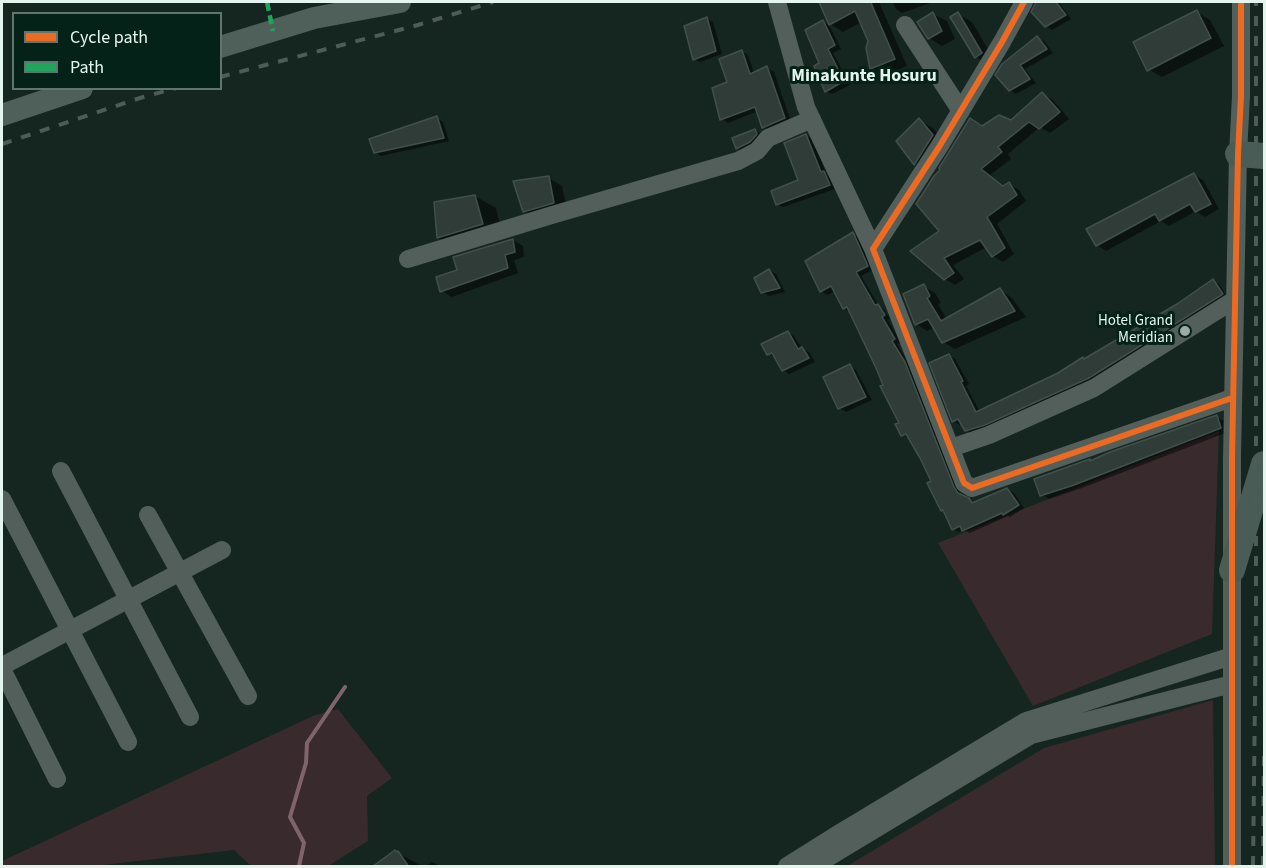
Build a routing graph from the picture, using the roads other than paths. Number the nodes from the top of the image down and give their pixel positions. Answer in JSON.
{"nodes":[{"id":1,"x":400,"y":2,"type":"edge"},
{"id":2,"x":777,"y":2,"type":"edge"},
{"id":3,"x":1024,"y":2,"type":"edge"},
{"id":4,"x":1241,"y":2,"type":"edge"},
{"id":5,"x":905,"y":25,"type":"dead end"},
{"id":6,"x":222,"y":45,"type":"edge"},
{"id":7,"x":76,"y":90,"type":"edge"},
{"id":8,"x":961,"y":111,"type":"junction"},
{"id":9,"x":2,"y":115,"type":"edge"},
{"id":10,"x":812,"y":119,"type":"junction"},
{"id":11,"x":1238,"y":154,"type":"junction"},
{"id":12,"x":1264,"y":156,"type":"edge"},
{"id":13,"x":873,"y":249,"type":"junction"},
{"id":14,"x":408,"y":259,"type":"dead end"},
{"id":15,"x":1234,"y":300,"type":"junction"},
{"id":16,"x":1232,"y":398,"type":"junction"},
{"id":17,"x":951,"y":448,"type":"junction"},
{"id":18,"x":1264,"y":464,"type":"edge"},
{"id":19,"x":61,"y":471,"type":"dead end"},
{"id":20,"x":2,"y":499,"type":"edge"},
{"id":21,"x":148,"y":515,"type":"dead end"},
{"id":22,"x":222,"y":550,"type":"dead end"},
{"id":23,"x":1232,"y":570,"type":"junction"},
{"id":24,"x":181,"y":572,"type":"junction"},
{"id":25,"x":128,"y":600,"type":"junction"},
{"id":26,"x":71,"y":629,"type":"junction"},
{"id":27,"x":1232,"y":656,"type":"junction"},
{"id":28,"x":2,"y":668,"type":"edge"},
{"id":29,"x":1232,"y":684,"type":"junction"},
{"id":30,"x":248,"y":696,"type":"dead end"},
{"id":31,"x":190,"y":717,"type":"dead end"},
{"id":32,"x":1031,"y":728,"type":"junction"},
{"id":33,"x":128,"y":742,"type":"dead end"},
{"id":34,"x":57,"y":779,"type":"dead end"},
{"id":35,"x":787,"y":867,"type":"edge"},
{"id":36,"x":814,"y":867,"type":"edge"},
{"id":37,"x":1232,"y":867,"type":"edge"}],
"edges":[{"from":1,"to":6,"type":"main road"},
{"from":2,"to":10,"type":"street"},
{"from":3,"to":8,"type":"street"},
{"from":4,"to":11,"type":"street"},
{"from":5,"to":8,"type":"street"},
{"from":7,"to":9,"type":"main road"},
{"from":8,"to":13,"type":"street"},
{"from":10,"to":13,"type":"street"},
{"from":10,"to":14,"type":"street"},
{"from":11,"to":12,"type":"highway"},
{"from":11,"to":15,"type":"street"},
{"from":13,"to":17,"type":"street"},
{"from":15,"to":16,"type":"street"},
{"from":15,"to":17,"type":"street"},
{"from":16,"to":17,"type":"street"},
{"from":16,"to":23,"type":"street"},
{"from":18,"to":23,"type":"highway"},
{"from":19,"to":25,"type":"street"},
{"from":20,"to":26,"type":"street"},
{"from":21,"to":24,"type":"street"},
{"from":22,"to":24,"type":"street"},
{"from":23,"to":27,"type":"street"},
{"from":24,"to":25,"type":"street"},
{"from":24,"to":30,"type":"street"},
{"from":25,"to":26,"type":"street"},
{"from":25,"to":31,"type":"street"},
{"from":26,"to":28,"type":"street"},
{"from":26,"to":33,"type":"street"},
{"from":27,"to":29,"type":"street"},
{"from":27,"to":32,"type":"street"},
{"from":28,"to":34,"type":"street"},
{"from":29,"to":32,"type":"street"},
{"from":29,"to":37,"type":"street"},
{"from":32,"to":35,"type":"street"},
{"from":32,"to":36,"type":"street"}]}
